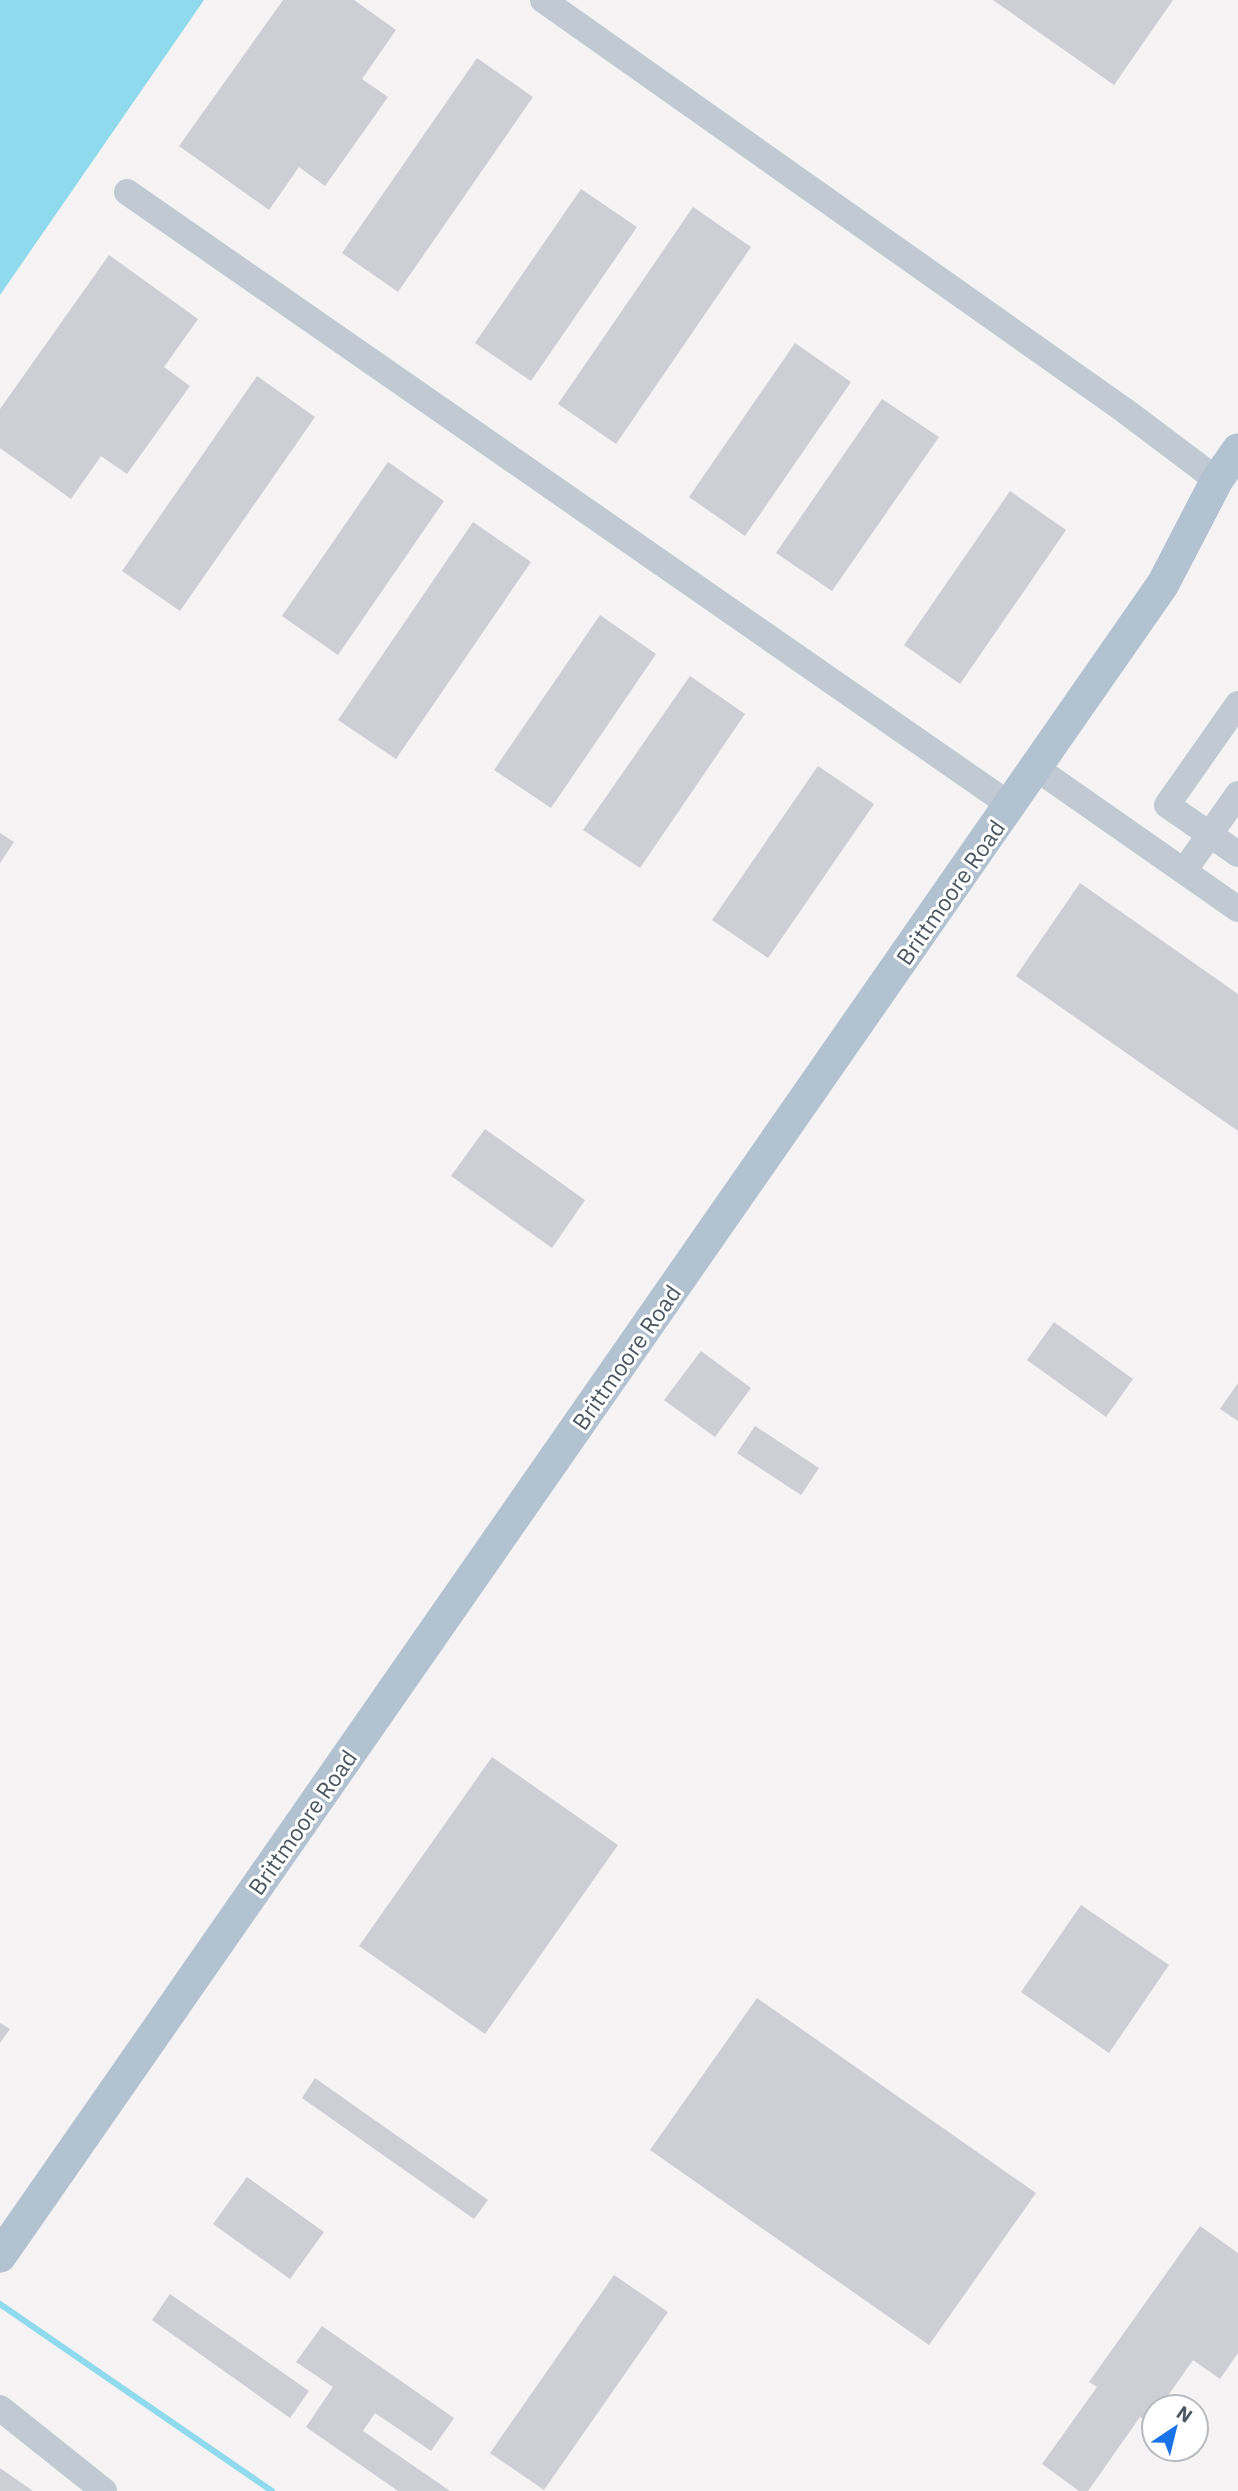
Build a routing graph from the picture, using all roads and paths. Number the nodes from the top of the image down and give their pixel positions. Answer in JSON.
{"nodes":[{"id":1,"x":543,"y":0,"type":"edge"},
{"id":2,"x":127,"y":192,"type":"dead end"},
{"id":3,"x":1238,"y":450,"type":"edge"},
{"id":4,"x":1217,"y":480,"type":"junction"},
{"id":5,"x":1238,"y":704,"type":"edge"},
{"id":6,"x":1036,"y":768,"type":"junction"},
{"id":7,"x":1238,"y":794,"type":"edge"},
{"id":8,"x":1010,"y":806,"type":"junction"},
{"id":9,"x":1210,"y":834,"type":"junction"},
{"id":10,"x":1238,"y":854,"type":"edge"},
{"id":11,"x":1184,"y":871,"type":"junction"},
{"id":12,"x":1238,"y":909,"type":"edge"},
{"id":13,"x":0,"y":2256,"type":"edge"},
{"id":14,"x":0,"y":2408,"type":"edge"},
{"id":15,"x":103,"y":2491,"type":"edge"}],
"edges":[{"from":1,"to":4,"type":"lane"},
{"from":2,"to":8,"type":"lane"},
{"from":3,"to":4,"type":"main road","name":"Brittmoore Road"},
{"from":4,"to":6,"type":"main road","name":"Brittmoore Road"},
{"from":5,"to":9,"type":"lane"},
{"from":6,"to":8,"type":"main road","name":"Brittmoore Road"},
{"from":6,"to":11,"type":"lane"},
{"from":7,"to":9,"type":"lane"},
{"from":8,"to":13,"type":"main road","name":"Brittmoore Road"},
{"from":9,"to":10,"type":"lane"},
{"from":9,"to":11,"type":"lane"},
{"from":11,"to":12,"type":"lane"},
{"from":14,"to":15,"type":"lane"}]}
